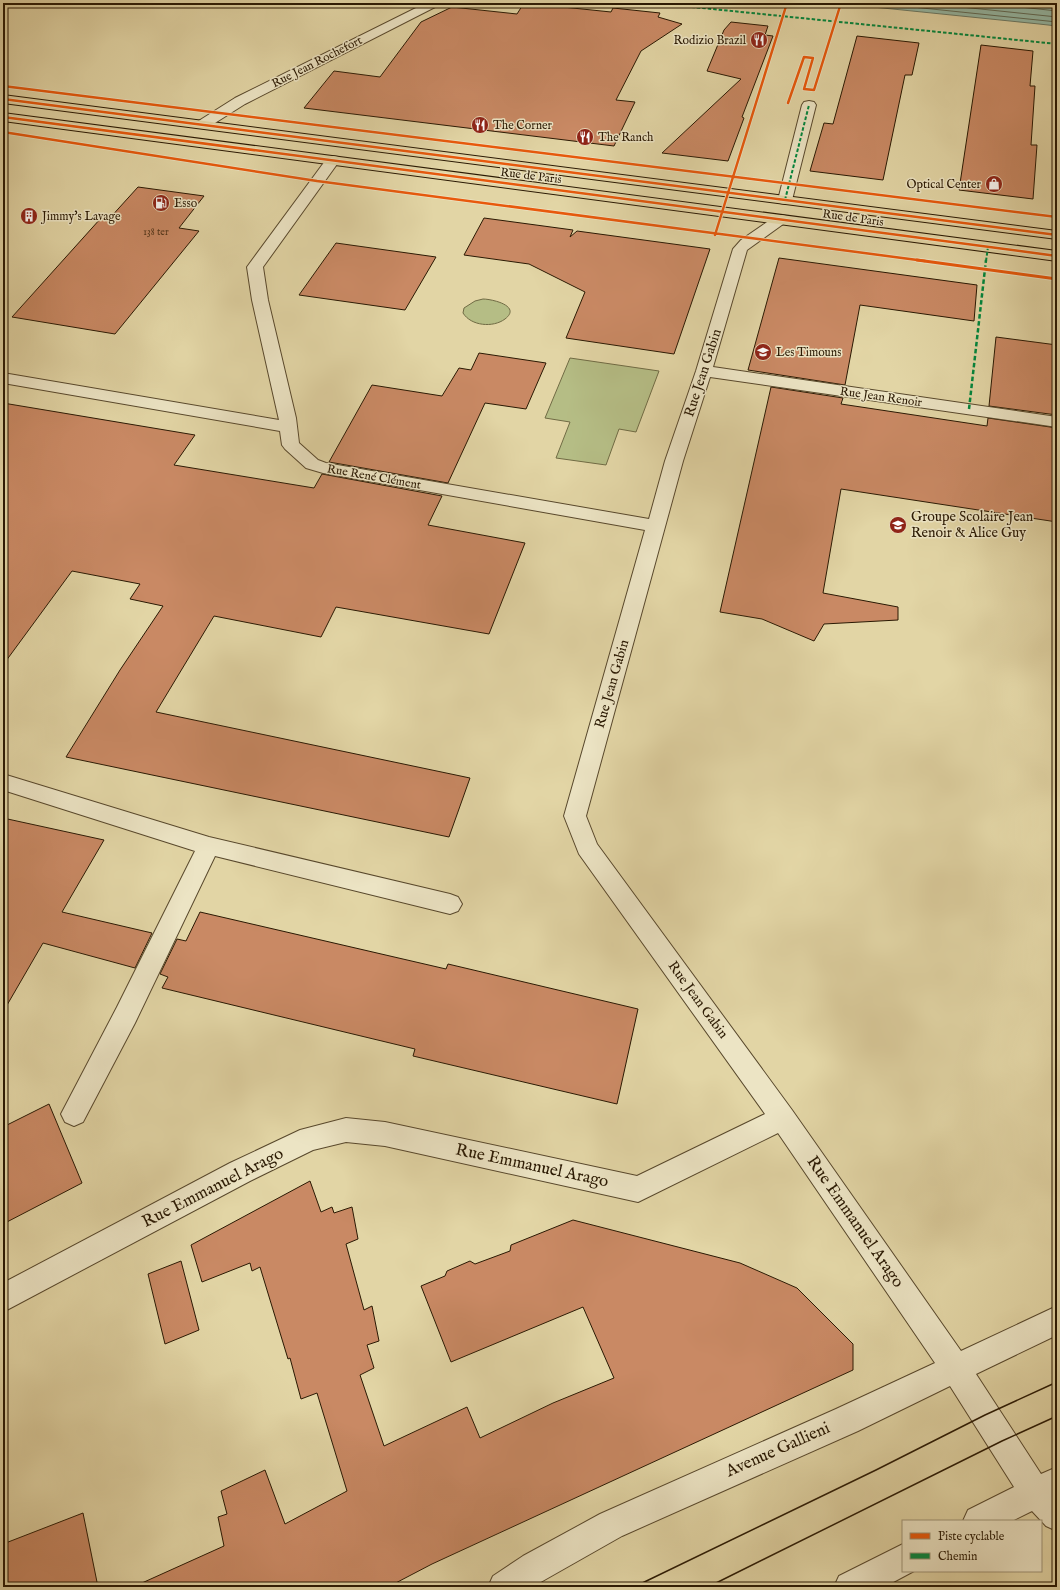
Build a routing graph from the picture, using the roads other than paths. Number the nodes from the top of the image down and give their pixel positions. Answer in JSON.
{"nodes":[{"id":1,"x":435,"y":3,"type":"edge"},
{"id":2,"x":3,"y":99,"type":"edge"},
{"id":3,"x":809,"y":105,"type":"dead end"},
{"id":4,"x":3,"y":116,"type":"edge"},
{"id":5,"x":202,"y":125,"type":"junction"},
{"id":6,"x":333,"y":160,"type":"junction"},
{"id":7,"x":785,"y":200,"type":"junction"},
{"id":8,"x":781,"y":219,"type":"junction"},
{"id":9,"x":1057,"y":235,"type":"edge"},
{"id":10,"x":1057,"y":256,"type":"edge"},
{"id":11,"x":704,"y":371,"type":"junction"},
{"id":12,"x":3,"y":378,"type":"edge"},
{"id":13,"x":49,"y":386,"type":"junction"},
{"id":14,"x":3,"y":393,"type":"edge"},
{"id":15,"x":1057,"y":422,"type":"edge"},
{"id":16,"x":288,"y":428,"type":"junction"},
{"id":17,"x":656,"y":526,"type":"junction"},
{"id":18,"x":3,"y":782,"type":"edge"},
{"id":19,"x":209,"y":846,"type":"junction"},
{"id":20,"x":450,"y":904,"type":"dead end"},
{"id":21,"x":74,"y":1114,"type":"dead end"},
{"id":22,"x":783,"y":1118,"type":"junction"},
{"id":23,"x":3,"y":1298,"type":"edge"},
{"id":24,"x":1057,"y":1320,"type":"edge"},
{"id":25,"x":955,"y":1368,"type":"junction"},
{"id":26,"x":1046,"y":1487,"type":"edge"},
{"id":27,"x":1057,"y":1515,"type":"edge"},
{"id":28,"x":981,"y":1520,"type":"edge"},
{"id":29,"x":902,"y":1561,"type":"edge"},
{"id":30,"x":504,"y":1587,"type":"edge"},
{"id":31,"x":850,"y":1587,"type":"edge"}],
"edges":[{"from":1,"to":5,"type":"street","name":"Rue Jean Rochefort"},
{"from":2,"to":5,"type":"main road","name":"Rue de Paris"},
{"from":3,"to":7,"type":"street"},
{"from":4,"to":6,"type":"main road","name":"Rue de Paris"},
{"from":5,"to":7,"type":"main road","name":"Rue de Paris"},
{"from":6,"to":8,"type":"main road","name":"Rue de Paris"},
{"from":6,"to":16,"type":"street","name":"Rue René Clément"},
{"from":7,"to":9,"type":"main road","name":"Rue de Paris"},
{"from":8,"to":10,"type":"main road","name":"Rue de Paris"},
{"from":8,"to":11,"type":"street","name":"Rue Jean Gabin"},
{"from":11,"to":15,"type":"street","name":"Rue Jean Renoir"},
{"from":11,"to":17,"type":"street","name":"Rue Jean Gabin"},
{"from":12,"to":13,"type":"street"},
{"from":13,"to":14,"type":"street"},
{"from":13,"to":16,"type":"street"},
{"from":16,"to":17,"type":"street","name":"Rue René Clément"},
{"from":17,"to":22,"type":"street","name":"Rue Jean Gabin"},
{"from":18,"to":19,"type":"street"},
{"from":19,"to":20,"type":"street"},
{"from":19,"to":21,"type":"street"},
{"from":22,"to":23,"type":"street","name":"Rue Emmanuel Arago"},
{"from":22,"to":25,"type":"street","name":"Rue Emmanuel Arago"},
{"from":24,"to":25,"type":"street","name":"Avenue Gallieni"},
{"from":25,"to":26,"type":"street","name":"Rue Emmanuel Arago"},
{"from":25,"to":30,"type":"street","name":"Avenue Gallieni"},
{"from":26,"to":27,"type":"street","name":"Rue Emmanuel Arago"},
{"from":26,"to":28,"type":"street"},
{"from":29,"to":31,"type":"street"}]}
